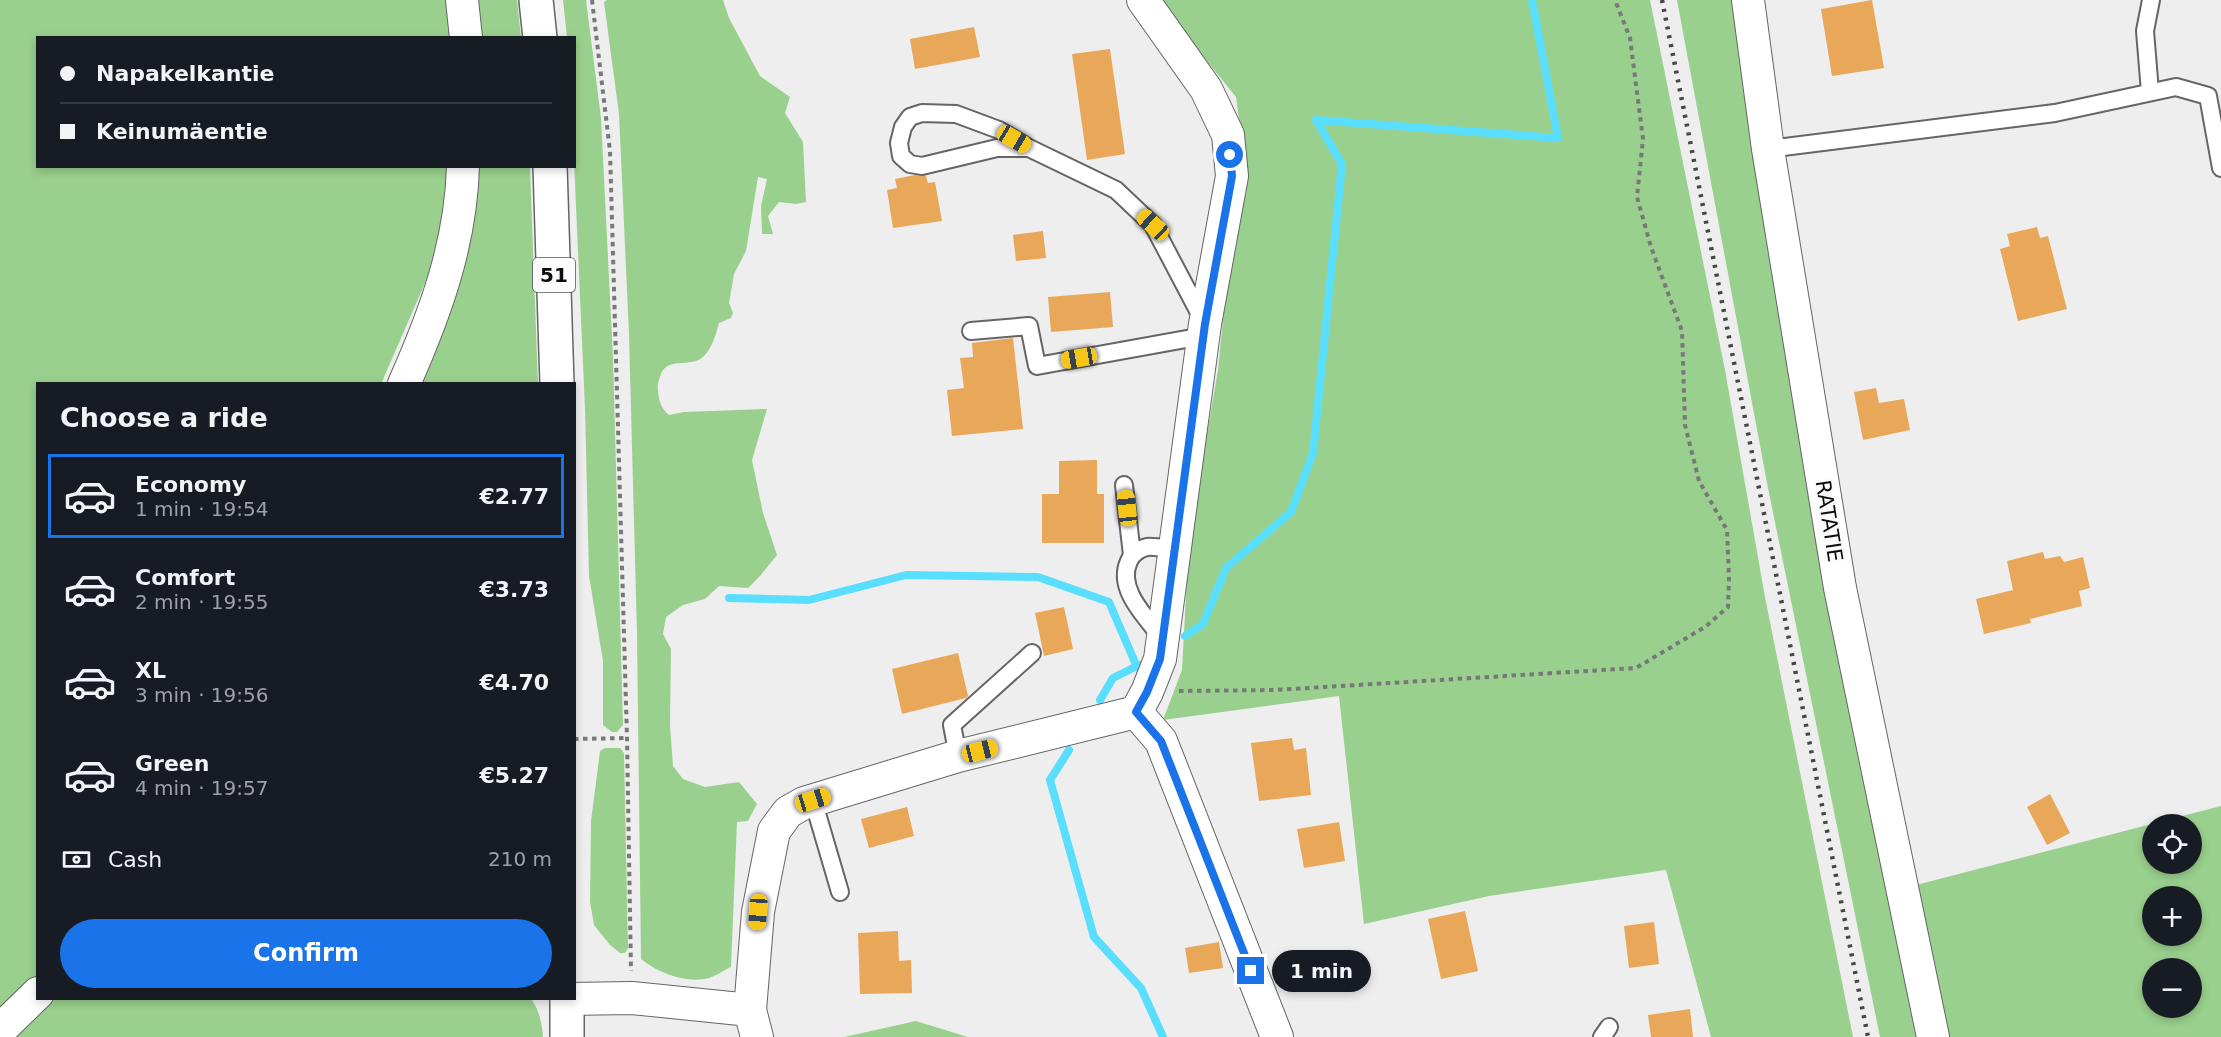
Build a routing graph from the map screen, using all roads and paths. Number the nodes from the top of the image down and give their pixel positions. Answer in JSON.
{"nodes":[{"id":1,"x":462,"y":0,"type":"edge"},
{"id":2,"x":536,"y":0,"type":"edge"},
{"id":3,"x":592,"y":0,"type":"edge"},
{"id":4,"x":1143,"y":0,"type":"edge"},
{"id":5,"x":1616,"y":0,"type":"edge"},
{"id":6,"x":1748,"y":0,"type":"edge"},
{"id":7,"x":2151,"y":0,"type":"edge"},
{"id":8,"x":466,"y":36,"type":"edge"},
{"id":9,"x":540,"y":36,"type":"edge"},
{"id":10,"x":2150,"y":92,"type":"junction"},
{"id":11,"x":1029,"y":148,"type":"junction"},
{"id":12,"x":1768,"y":149,"type":"junction"},
{"id":13,"x":463,"y":168,"type":"edge"},
{"id":14,"x":550,"y":168,"type":"edge"},
{"id":15,"x":2221,"y":168,"type":"edge"},
{"id":16,"x":1204,"y":330,"type":"junction"},
{"id":17,"x":971,"y":331,"type":"dead end"},
{"id":18,"x":405,"y":382,"type":"edge"},
{"id":19,"x":557,"y":382,"type":"edge"},
{"id":20,"x":1124,"y":486,"type":"dead end"},
{"id":21,"x":1175,"y":550,"type":"junction"},
{"id":22,"x":1132,"y":555,"type":"junction"},
{"id":23,"x":1163,"y":638,"type":"junction"},
{"id":24,"x":1032,"y":652,"type":"dead end"},
{"id":25,"x":1141,"y":702,"type":"junction"},
{"id":26,"x":627,"y":738,"type":"junction"},
{"id":27,"x":576,"y":739,"type":"edge"},
{"id":28,"x":958,"y":756,"type":"junction"},
{"id":29,"x":813,"y":800,"type":"junction"},
{"id":30,"x":840,"y":892,"type":"dead end"},
{"id":31,"x":36,"y":995,"type":"edge"},
{"id":32,"x":632,"y":998,"type":"junction"},
{"id":33,"x":576,"y":999,"type":"edge"},
{"id":34,"x":567,"y":1000,"type":"edge"},
{"id":35,"x":753,"y":1023,"type":"edge"},
{"id":36,"x":0,"y":1030,"type":"edge"},
{"id":37,"x":567,"y":1037,"type":"edge"},
{"id":38,"x":1277,"y":1037,"type":"edge"},
{"id":39,"x":1933,"y":1037,"type":"edge"}],
"edges":[{"from":1,"to":8,"type":"street"},
{"from":2,"to":9,"type":"main road"},
{"from":3,"to":26,"type":"path"},
{"from":4,"to":16,"type":"street"},
{"from":5,"to":25,"type":"path"},
{"from":6,"to":12,"type":"street","name":"RATATIE"},
{"from":7,"to":10,"type":"lane"},
{"from":10,"to":12,"type":"lane"},
{"from":10,"to":15,"type":"lane"},
{"from":11,"to":11,"type":"lane"},
{"from":11,"to":16,"type":"lane"},
{"from":12,"to":39,"type":"street","name":"RATATIE"},
{"from":13,"to":18,"type":"street"},
{"from":14,"to":19,"type":"main road","number":"51"},
{"from":16,"to":17,"type":"lane"},
{"from":16,"to":21,"type":"street"},
{"from":20,"to":22,"type":"lane"},
{"from":21,"to":22,"type":"lane"},
{"from":21,"to":23,"type":"street"},
{"from":22,"to":23,"type":"lane"},
{"from":23,"to":25,"type":"street"},
{"from":24,"to":28,"type":"lane"},
{"from":25,"to":28,"type":"street"},
{"from":25,"to":38,"type":"street"},
{"from":26,"to":27,"type":"path"},
{"from":26,"to":32,"type":"path"},
{"from":28,"to":29,"type":"street"},
{"from":29,"to":30,"type":"lane"},
{"from":29,"to":35,"type":"street"},
{"from":31,"to":36,"type":"street"},
{"from":32,"to":33,"type":"street"},
{"from":32,"to":35,"type":"street"},
{"from":34,"to":37,"type":"main road"}]}
